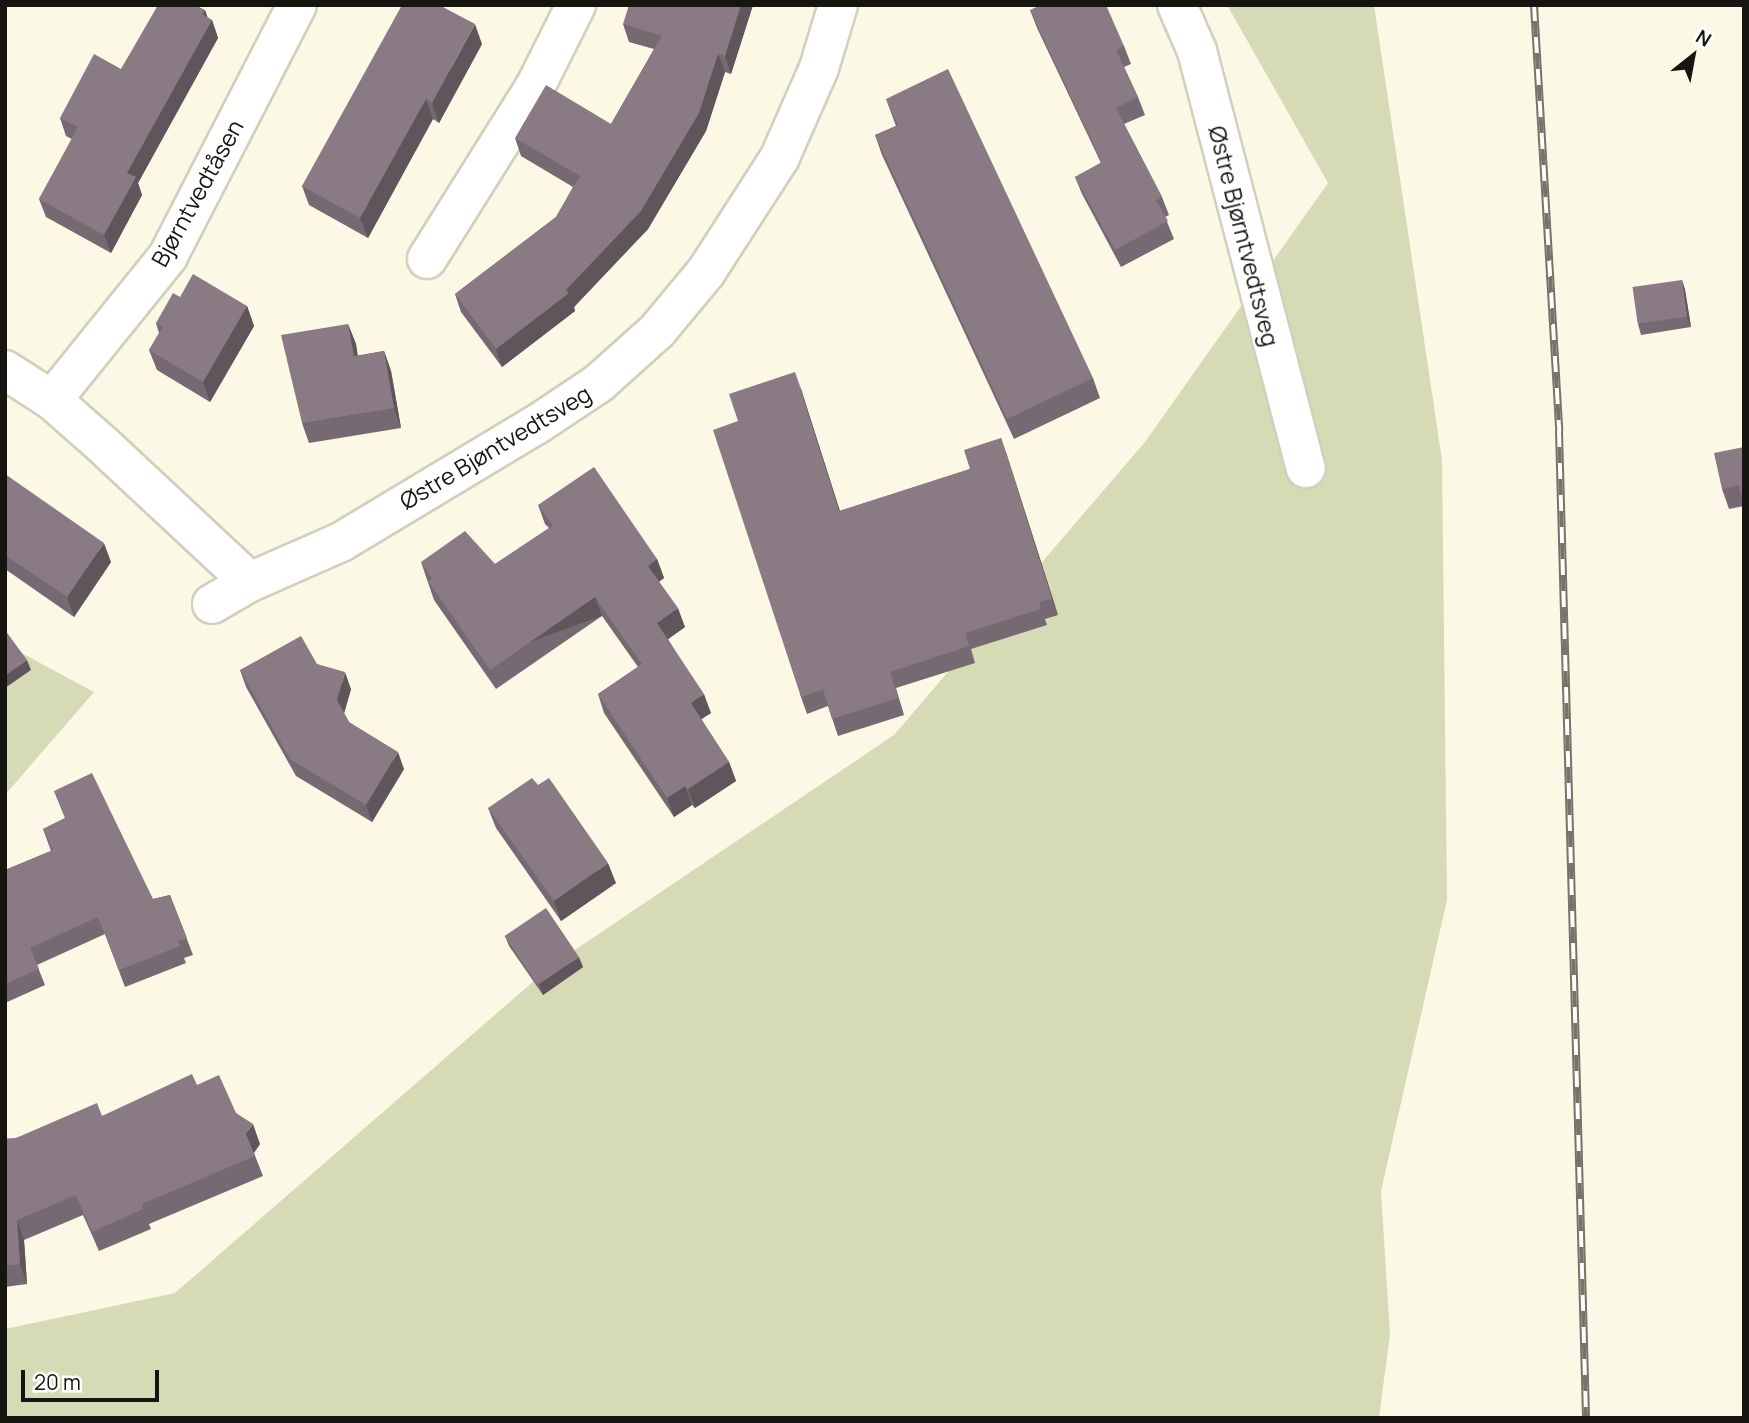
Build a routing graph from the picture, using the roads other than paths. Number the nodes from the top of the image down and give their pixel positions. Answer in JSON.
{"nodes":[{"id":1,"x":296,"y":5,"type":"edge"},
{"id":2,"x":576,"y":5,"type":"edge"},
{"id":3,"x":838,"y":5,"type":"edge"},
{"id":4,"x":1177,"y":5,"type":"edge"},
{"id":5,"x":427,"y":259,"type":"dead end"},
{"id":6,"x":5,"y":370,"type":"edge"},
{"id":7,"x":52,"y":401,"type":"junction"},
{"id":8,"x":1306,"y":468,"type":"dead end"},
{"id":9,"x":250,"y":582,"type":"junction"},
{"id":10,"x":212,"y":604,"type":"dead end"}],
"edges":[{"from":1,"to":7,"type":"street","name":"Bjørntvedtåsen"},
{"from":2,"to":5,"type":"street"},
{"from":3,"to":9,"type":"street","name":"Østre Bjøntvedtsveg"},
{"from":4,"to":8,"type":"street","name":"Østre Bjørntvedtsveg"},
{"from":6,"to":7,"type":"street"},
{"from":7,"to":9,"type":"street"},
{"from":9,"to":10,"type":"street","name":"Østre Bjøntvedtsveg"}]}
